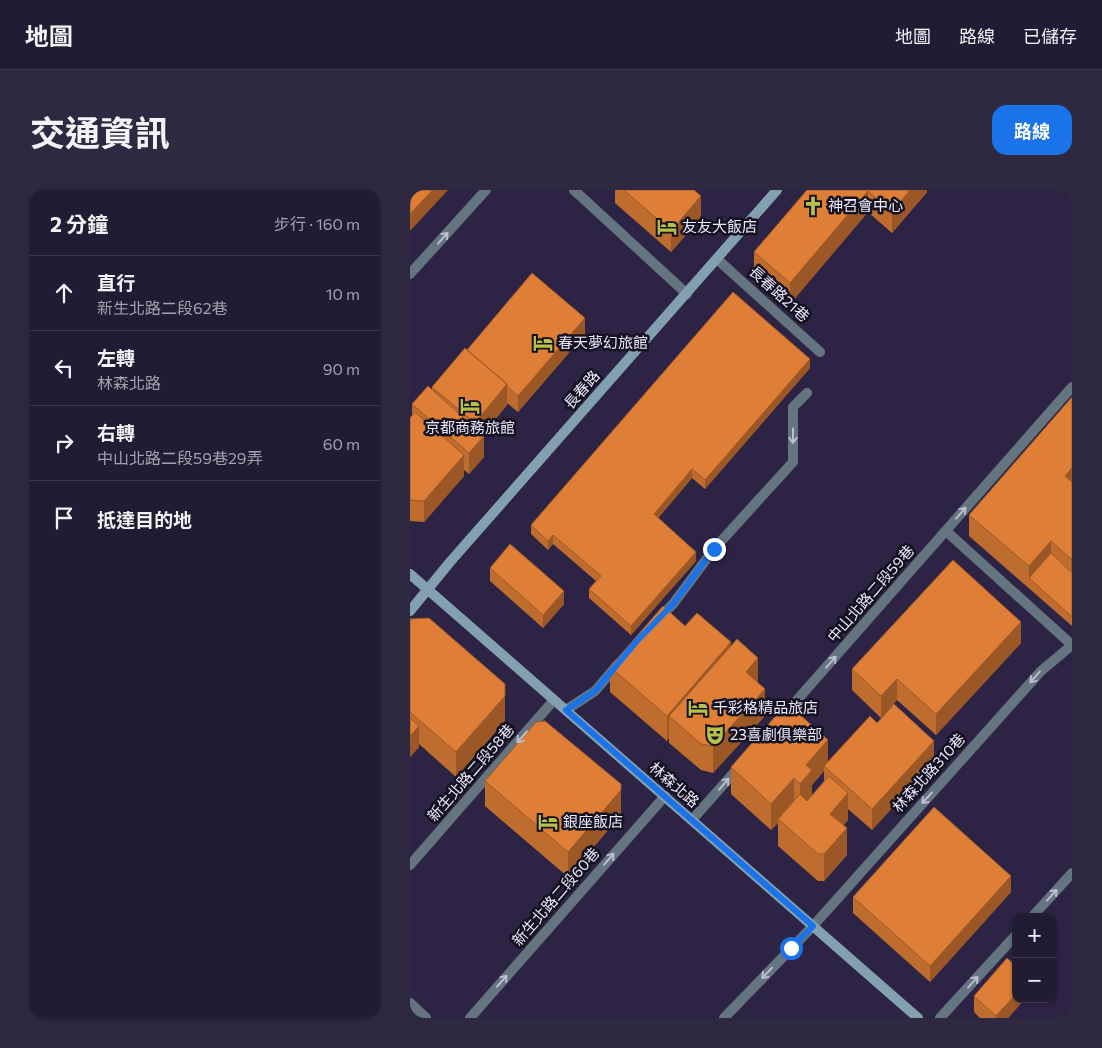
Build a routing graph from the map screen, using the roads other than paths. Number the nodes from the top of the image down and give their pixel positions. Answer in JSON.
{"nodes":[{"id":1,"x":486,"y":190,"type":"edge"},
{"id":2,"x":574,"y":190,"type":"edge"},
{"id":3,"x":777,"y":190,"type":"edge"},
{"id":4,"x":717,"y":259,"type":"junction"},
{"id":5,"x":410,"y":274,"type":"edge"},
{"id":6,"x":687,"y":294,"type":"junction"},
{"id":7,"x":820,"y":352,"type":"dead end"},
{"id":8,"x":1072,"y":386,"type":"edge"},
{"id":9,"x":807,"y":393,"type":"dead end"},
{"id":10,"x":946,"y":531,"type":"junction"},
{"id":11,"x":410,"y":574,"type":"edge"},
{"id":12,"x":428,"y":590,"type":"junction"},
{"id":13,"x":410,"y":611,"type":"edge"},
{"id":14,"x":648,"y":630,"type":"edge"},
{"id":15,"x":1072,"y":645,"type":"edge"},
{"id":16,"x":624,"y":656,"type":"edge"},
{"id":17,"x":554,"y":700,"type":"junction"},
{"id":18,"x":566,"y":710,"type":"junction"},
{"id":19,"x":778,"y":722,"type":"edge"},
{"id":20,"x":746,"y":759,"type":"edge"},
{"id":21,"x":665,"y":796,"type":"junction"},
{"id":22,"x":692,"y":820,"type":"junction"},
{"id":23,"x":410,"y":865,"type":"edge"},
{"id":24,"x":1072,"y":873,"type":"edge"},
{"id":25,"x":1036,"y":913,"type":"edge"},
{"id":26,"x":813,"y":926,"type":"junction"},
{"id":27,"x":1012,"y":939,"type":"edge"},
{"id":28,"x":410,"y":1004,"type":"edge"},
{"id":29,"x":426,"y":1018,"type":"edge"},
{"id":30,"x":470,"y":1018,"type":"edge"},
{"id":31,"x":724,"y":1018,"type":"edge"},
{"id":32,"x":918,"y":1018,"type":"edge"},
{"id":33,"x":940,"y":1018,"type":"edge"}],
"edges":[{"from":5,"to":1,"type":"street","one_way":true},
{"from":2,"to":6,"type":"street"},
{"from":3,"to":4,"type":"street","name":"長春路"},
{"from":4,"to":6,"type":"street","name":"長春路"},
{"from":4,"to":7,"type":"street","name":"長春路21巷"},
{"from":6,"to":12,"type":"street","name":"長春路"},
{"from":10,"to":8,"type":"street","name":"中山北路二段59巷","one_way":true},
{"from":9,"to":14,"type":"street","one_way":true},
{"from":10,"to":15,"type":"street"},
{"from":19,"to":10,"type":"street","name":"中山北路二段59巷","one_way":true},
{"from":11,"to":12,"type":"street","name":"林森北路"},
{"from":12,"to":13,"type":"street","name":"長春路"},
{"from":12,"to":17,"type":"street","name":"林森北路"},
{"from":15,"to":26,"type":"street","name":"林森北路310巷","one_way":true},
{"from":16,"to":18,"type":"street"},
{"from":17,"to":18,"type":"street","name":"林森北路"},
{"from":17,"to":23,"type":"street","name":"新生北路二段58巷","one_way":true},
{"from":18,"to":21,"type":"street","name":"林森北路"},
{"from":22,"to":20,"type":"street","one_way":true},
{"from":21,"to":22,"type":"street","name":"林森北路"},
{"from":30,"to":21,"type":"street","name":"新生北路二段60巷","one_way":true},
{"from":22,"to":26,"type":"street","name":"林森北路"},
{"from":25,"to":24,"type":"street","one_way":true},
{"from":26,"to":31,"type":"street","name":"林森北路310巷","one_way":true},
{"from":26,"to":32,"type":"street","name":"林森北路"},
{"from":33,"to":27,"type":"street","one_way":true},
{"from":28,"to":29,"type":"street"}]}
